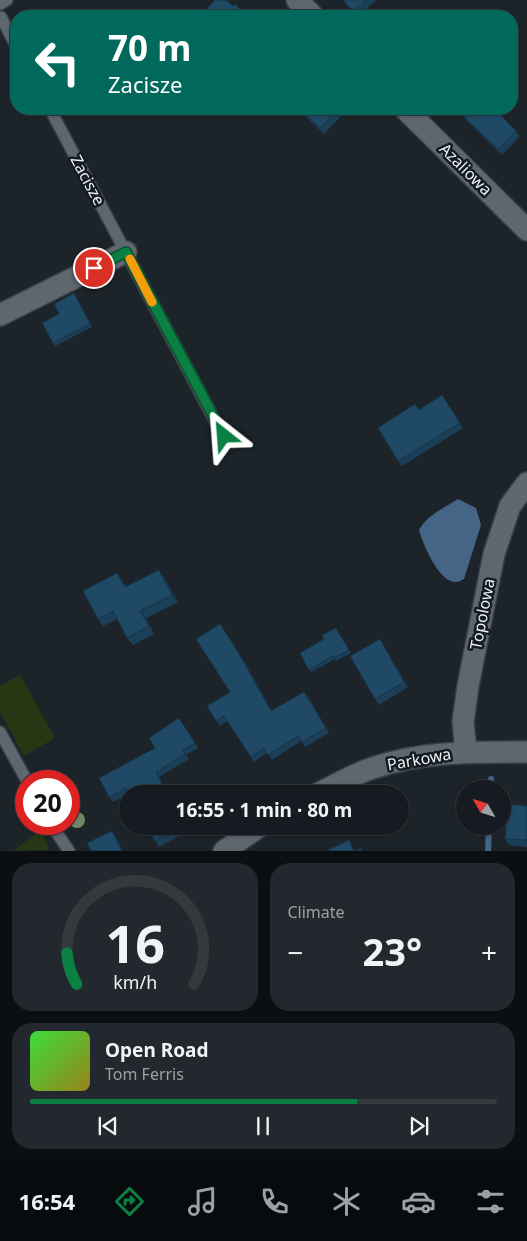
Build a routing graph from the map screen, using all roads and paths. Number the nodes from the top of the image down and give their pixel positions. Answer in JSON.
{"nodes":[{"id":1,"x":7,"y":0,"type":"edge"},
{"id":2,"x":297,"y":0,"type":"edge"},
{"id":3,"x":0,"y":4,"type":"edge"},
{"id":4,"x":307,"y":10,"type":"edge"},
{"id":5,"x":1,"y":17,"type":"edge"},
{"id":6,"x":10,"y":34,"type":"edge"},
{"id":7,"x":53,"y":115,"type":"edge"},
{"id":8,"x":412,"y":115,"type":"edge"},
{"id":9,"x":527,"y":230,"type":"edge"},
{"id":10,"x":126,"y":252,"type":"junction"},
{"id":11,"x":0,"y":315,"type":"edge"},
{"id":12,"x":224,"y":436,"type":"dead end"},
{"id":13,"x":527,"y":483,"type":"edge"},
{"id":14,"x":0,"y":732,"type":"edge"},
{"id":15,"x":466,"y":752,"type":"junction"},
{"id":16,"x":527,"y":752,"type":"edge"},
{"id":17,"x":21,"y":770,"type":"edge"},
{"id":18,"x":336,"y":785,"type":"edge"},
{"id":19,"x":58,"y":835,"type":"edge"},
{"id":20,"x":247,"y":835,"type":"edge"},
{"id":21,"x":69,"y":851,"type":"edge"},
{"id":22,"x":224,"y":851,"type":"edge"}],
"edges":[{"from":1,"to":3,"type":"lane"},
{"from":2,"to":4,"type":"street"},
{"from":5,"to":6,"type":"lane"},
{"from":7,"to":10,"type":"lane","name":"Zacisze"},
{"from":8,"to":9,"type":"street","name":"Azaliowa"},
{"from":10,"to":11,"type":"street"},
{"from":10,"to":12,"type":"lane","name":"Zacisze"},
{"from":13,"to":15,"type":"street","name":"Topolowa"},
{"from":14,"to":17,"type":"lane"},
{"from":15,"to":16,"type":"street","name":"Parkowa"},
{"from":15,"to":18,"type":"street","name":"Parkowa"},
{"from":19,"to":21,"type":"lane"},
{"from":20,"to":22,"type":"street"}]}
